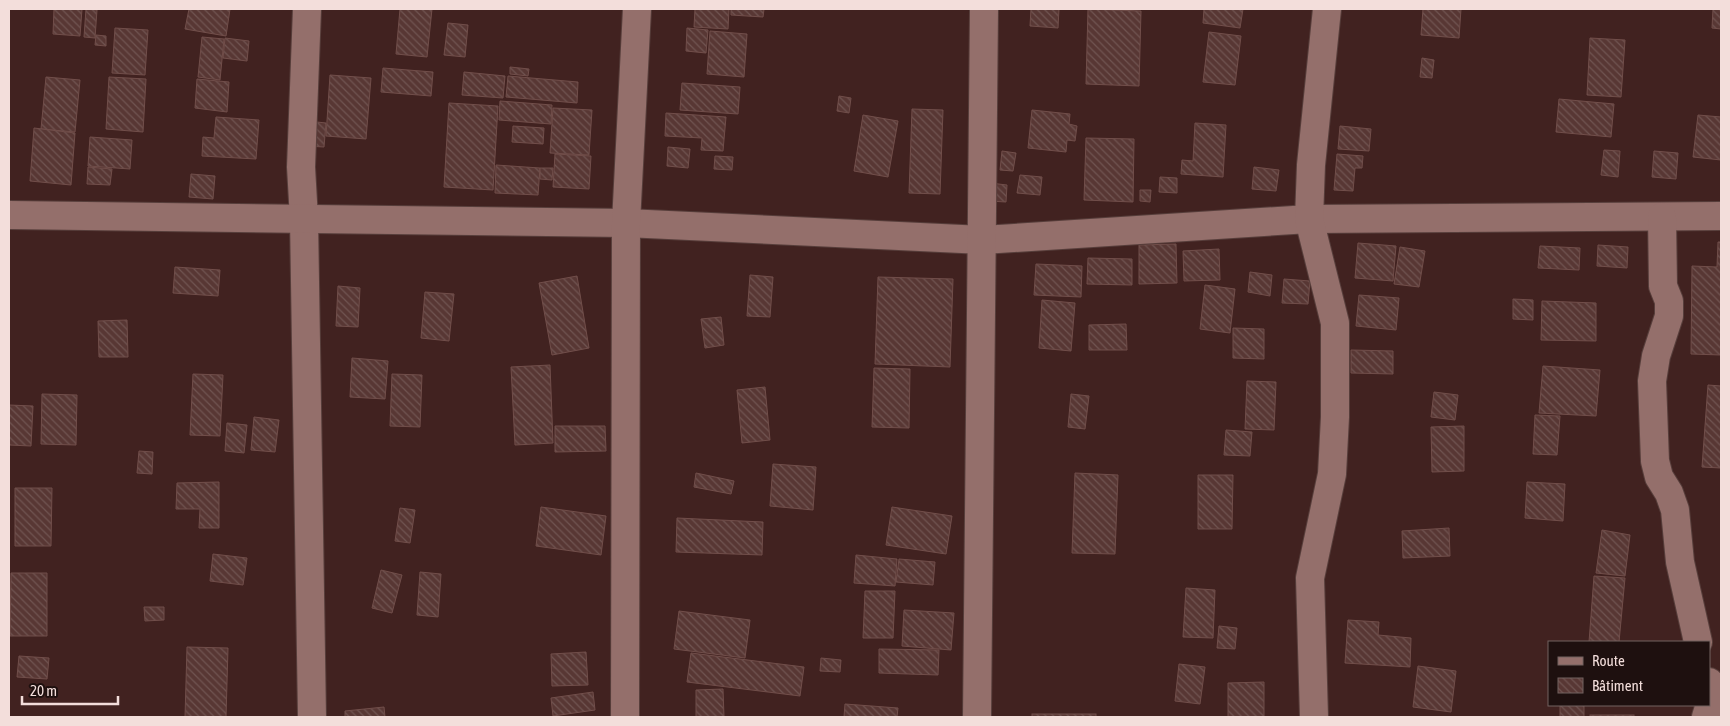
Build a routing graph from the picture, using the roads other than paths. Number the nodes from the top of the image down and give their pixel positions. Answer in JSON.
{"nodes":[{"id":1,"x":307,"y":9,"type":"edge"},
{"id":2,"x":637,"y":9,"type":"edge"},
{"id":3,"x":984,"y":9,"type":"edge"},
{"id":4,"x":1327,"y":9,"type":"edge"},
{"id":5,"x":9,"y":215,"type":"edge"},
{"id":6,"x":1721,"y":216,"type":"edge"},
{"id":7,"x":1662,"y":217,"type":"junction"},
{"id":8,"x":304,"y":219,"type":"junction"},
{"id":9,"x":1309,"y":219,"type":"junction"},
{"id":10,"x":626,"y":223,"type":"junction"},
{"id":11,"x":983,"y":240,"type":"junction"},
{"id":12,"x":1698,"y":641,"type":"edge"},
{"id":13,"x":1710,"y":692,"type":"edge"},
{"id":14,"x":1710,"y":704,"type":"edge"},
{"id":15,"x":312,"y":717,"type":"edge"},
{"id":16,"x":625,"y":717,"type":"edge"},
{"id":17,"x":977,"y":717,"type":"edge"},
{"id":18,"x":1314,"y":717,"type":"edge"}],
"edges":[{"from":1,"to":8,"type":"street"},
{"from":2,"to":10,"type":"street"},
{"from":3,"to":11,"type":"street"},
{"from":4,"to":9,"type":"street"},
{"from":5,"to":8,"type":"street"},
{"from":6,"to":7,"type":"street"},
{"from":7,"to":9,"type":"street"},
{"from":7,"to":12,"type":"street"},
{"from":8,"to":10,"type":"street"},
{"from":8,"to":15,"type":"street"},
{"from":9,"to":11,"type":"street"},
{"from":9,"to":18,"type":"street"},
{"from":10,"to":11,"type":"street"},
{"from":10,"to":16,"type":"street"},
{"from":11,"to":17,"type":"street"},
{"from":13,"to":14,"type":"street"}]}
